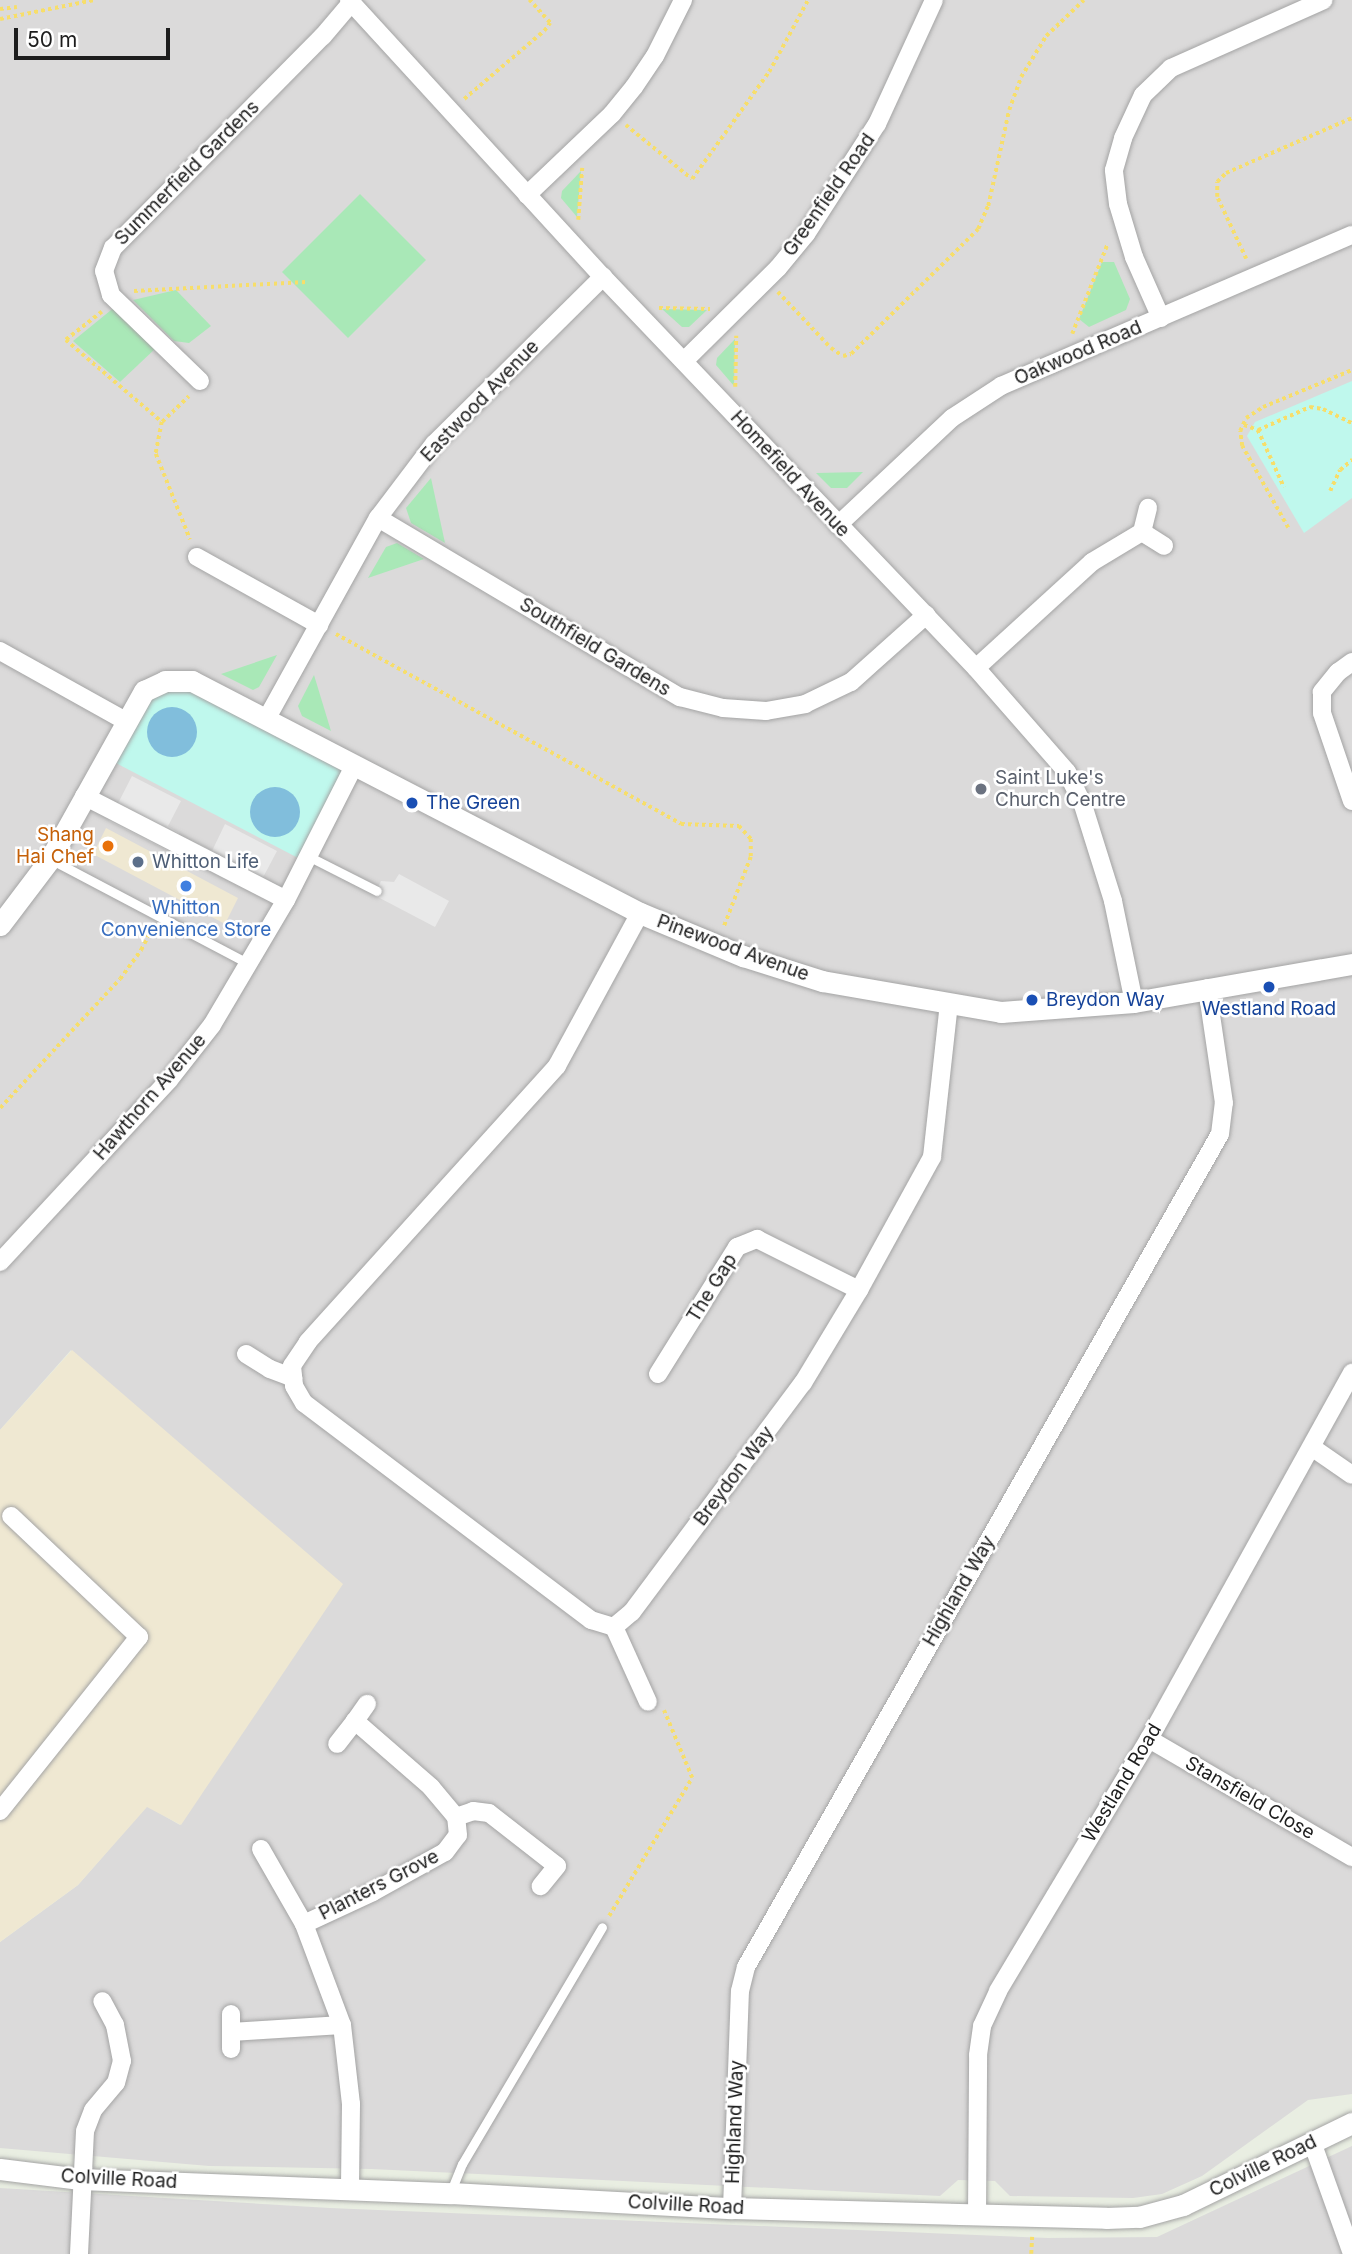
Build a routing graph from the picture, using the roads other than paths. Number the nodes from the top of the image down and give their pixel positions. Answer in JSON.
{"nodes":[{"id":1,"x":684,"y":0,"type":"edge"},
{"id":2,"x":934,"y":0,"type":"edge"},
{"id":3,"x":1324,"y":0,"type":"edge"},
{"id":4,"x":350,"y":2,"type":"edge"},
{"id":5,"x":527,"y":195,"type":"junction"},
{"id":6,"x":1352,"y":235,"type":"edge"},
{"id":7,"x":603,"y":277,"type":"junction"},
{"id":8,"x":1161,"y":318,"type":"junction"},
{"id":9,"x":684,"y":361,"type":"junction"},
{"id":10,"x":200,"y":381,"type":"road end"},
{"id":11,"x":1148,"y":508,"type":"dead end"},
{"id":12,"x":379,"y":518,"type":"junction"},
{"id":13,"x":838,"y":525,"type":"junction"},
{"id":14,"x":1142,"y":532,"type":"junction"},
{"id":15,"x":1164,"y":545,"type":"dead end"},
{"id":16,"x":197,"y":557,"type":"road end"},
{"id":17,"x":926,"y":615,"type":"junction"},
{"id":18,"x":319,"y":625,"type":"junction"},
{"id":19,"x":0,"y":651,"type":"edge"},
{"id":20,"x":1352,"y":662,"type":"edge"},
{"id":21,"x":976,"y":668,"type":"junction"},
{"id":22,"x":267,"y":718,"type":"junction"},
{"id":23,"x":126,"y":721,"type":"junction"},
{"id":24,"x":354,"y":765,"type":"junction"},
{"id":25,"x":84,"y":796,"type":"junction"},
{"id":26,"x":1352,"y":801,"type":"edge"},
{"id":27,"x":308,"y":856,"type":"junction"},
{"id":28,"x":50,"y":859,"type":"junction"},
{"id":29,"x":377,"y":891,"type":"dead end"},
{"id":30,"x":286,"y":900,"type":"junction"},
{"id":31,"x":640,"y":913,"type":"junction"},
{"id":32,"x":0,"y":925,"type":"edge"},
{"id":33,"x":249,"y":964,"type":"junction"},
{"id":34,"x":1352,"y":964,"type":"edge"},
{"id":35,"x":1207,"y":988,"type":"junction"},
{"id":36,"x":1134,"y":1002,"type":"junction"},
{"id":37,"x":949,"y":1004,"type":"junction"},
{"id":38,"x":0,"y":1262,"type":"edge"},
{"id":39,"x":859,"y":1290,"type":"junction"},
{"id":40,"x":246,"y":1354,"type":"dead end"},
{"id":41,"x":1352,"y":1373,"type":"edge"},
{"id":42,"x":658,"y":1374,"type":"dead end"},
{"id":43,"x":293,"y":1378,"type":"junction"},
{"id":44,"x":1312,"y":1448,"type":"junction"},
{"id":45,"x":1352,"y":1475,"type":"edge"},
{"id":46,"x":11,"y":1516,"type":"dead end"},
{"id":47,"x":614,"y":1627,"type":"junction"},
{"id":48,"x":368,"y":1704,"type":"dead end"},
{"id":49,"x":655,"y":1705,"type":"road end"},
{"id":50,"x":355,"y":1721,"type":"junction"},
{"id":51,"x":1149,"y":1739,"type":"junction"},
{"id":52,"x":338,"y":1744,"type":"dead end"},
{"id":53,"x":0,"y":1811,"type":"edge"},
{"id":54,"x":456,"y":1817,"type":"junction"},
{"id":55,"x":261,"y":1849,"type":"dead end"},
{"id":56,"x":1352,"y":1857,"type":"edge"},
{"id":57,"x":541,"y":1886,"type":"dead end"},
{"id":58,"x":304,"y":1924,"type":"junction"},
{"id":59,"x":602,"y":1927,"type":"road end"},
{"id":60,"x":102,"y":2000,"type":"dead end"},
{"id":61,"x":342,"y":2025,"type":"junction"},
{"id":62,"x":231,"y":2032,"type":"dead end"},
{"id":63,"x":1352,"y":2123,"type":"edge"},
{"id":64,"x":1312,"y":2142,"type":"junction"},
{"id":65,"x":0,"y":2169,"type":"edge"},
{"id":66,"x":80,"y":2179,"type":"junction"},
{"id":67,"x":350,"y":2190,"type":"junction"},
{"id":68,"x":451,"y":2193,"type":"junction"},
{"id":69,"x":732,"y":2208,"type":"junction"},
{"id":70,"x":977,"y":2216,"type":"junction"},
{"id":71,"x":79,"y":2254,"type":"edge"},
{"id":72,"x":1352,"y":2254,"type":"edge"}],
"edges":[{"from":1,"to":5,"type":"street"},
{"from":2,"to":9,"type":"street","name":"Greenfield Road"},
{"from":3,"to":8,"type":"street"},
{"from":4,"to":5,"type":"street","name":"Homefield Avenue"},
{"from":4,"to":10,"type":"street","name":"Summerfield Gardens"},
{"from":5,"to":7,"type":"street","name":"Homefield Avenue"},
{"from":6,"to":8,"type":"street","name":"Oakwood Road"},
{"from":7,"to":9,"type":"street","name":"Homefield Avenue"},
{"from":7,"to":12,"type":"street","name":"Eastwood Avenue"},
{"from":8,"to":13,"type":"street","name":"Oakwood Road"},
{"from":9,"to":13,"type":"street","name":"Homefield Avenue"},
{"from":11,"to":14,"type":"street"},
{"from":12,"to":17,"type":"street","name":"Southfield Gardens"},
{"from":12,"to":18,"type":"street","name":"Eastwood Avenue"},
{"from":13,"to":17,"type":"street","name":"Homefield Avenue"},
{"from":14,"to":15,"type":"street"},
{"from":14,"to":21,"type":"street"},
{"from":16,"to":18,"type":"street"},
{"from":17,"to":21,"type":"street","name":"Homefield Avenue"},
{"from":18,"to":22,"type":"street","name":"Eastwood Avenue"},
{"from":19,"to":23,"type":"street"},
{"from":20,"to":26,"type":"street"},
{"from":21,"to":36,"type":"street","name":"Homefield Avenue"},
{"from":22,"to":23,"type":"street","name":"Pinewood Avenue"},
{"from":22,"to":24,"type":"street","name":"Pinewood Avenue"},
{"from":23,"to":25,"type":"street"},
{"from":24,"to":27,"type":"street","name":"Hawthorn Avenue"},
{"from":24,"to":31,"type":"street","name":"Pinewood Avenue"},
{"from":25,"to":28,"type":"street"},
{"from":25,"to":30,"type":"street"},
{"from":27,"to":29,"type":"lane"},
{"from":27,"to":30,"type":"street","name":"Hawthorn Avenue"},
{"from":28,"to":32,"type":"street"},
{"from":28,"to":33,"type":"lane"},
{"from":30,"to":33,"type":"street","name":"Hawthorn Avenue"},
{"from":31,"to":37,"type":"street","name":"Pinewood Avenue"},
{"from":31,"to":43,"type":"street"},
{"from":33,"to":38,"type":"street","name":"Hawthorn Avenue"},
{"from":34,"to":35,"type":"street","name":"Pinewood Avenue"},
{"from":35,"to":36,"type":"street","name":"Pinewood Avenue"},
{"from":35,"to":69,"type":"street","name":"Highland Way"},
{"from":36,"to":37,"type":"street","name":"Pinewood Avenue"},
{"from":37,"to":39,"type":"street","name":"Breydon Way"},
{"from":39,"to":42,"type":"street","name":"The Gap"},
{"from":39,"to":47,"type":"street","name":"Breydon Way"},
{"from":40,"to":43,"type":"street"},
{"from":41,"to":44,"type":"street","name":"Westland Road"},
{"from":43,"to":47,"type":"street"},
{"from":44,"to":45,"type":"street"},
{"from":44,"to":51,"type":"street","name":"Westland Road"},
{"from":46,"to":53,"type":"street"},
{"from":47,"to":49,"type":"street"},
{"from":48,"to":50,"type":"street"},
{"from":50,"to":52,"type":"street"},
{"from":50,"to":54,"type":"street"},
{"from":51,"to":56,"type":"street","name":"Stansfield Close"},
{"from":51,"to":70,"type":"street","name":"Westland Road"},
{"from":54,"to":57,"type":"street"},
{"from":54,"to":58,"type":"street","name":"Planters Grove"},
{"from":55,"to":58,"type":"street","name":"Planters Grove"},
{"from":58,"to":61,"type":"street","name":"Planters Grove"},
{"from":59,"to":68,"type":"lane"},
{"from":60,"to":66,"type":"street"},
{"from":61,"to":62,"type":"street"},
{"from":61,"to":67,"type":"street","name":"Planters Grove"},
{"from":63,"to":64,"type":"street","name":"Colville Road"},
{"from":64,"to":70,"type":"street","name":"Colville Road"},
{"from":64,"to":72,"type":"street"},
{"from":65,"to":66,"type":"street","name":"Colville Road"},
{"from":66,"to":67,"type":"street","name":"Colville Road"},
{"from":66,"to":71,"type":"street"},
{"from":67,"to":68,"type":"street","name":"Colville Road"},
{"from":68,"to":69,"type":"street","name":"Colville Road"},
{"from":69,"to":70,"type":"street","name":"Colville Road"}]}
